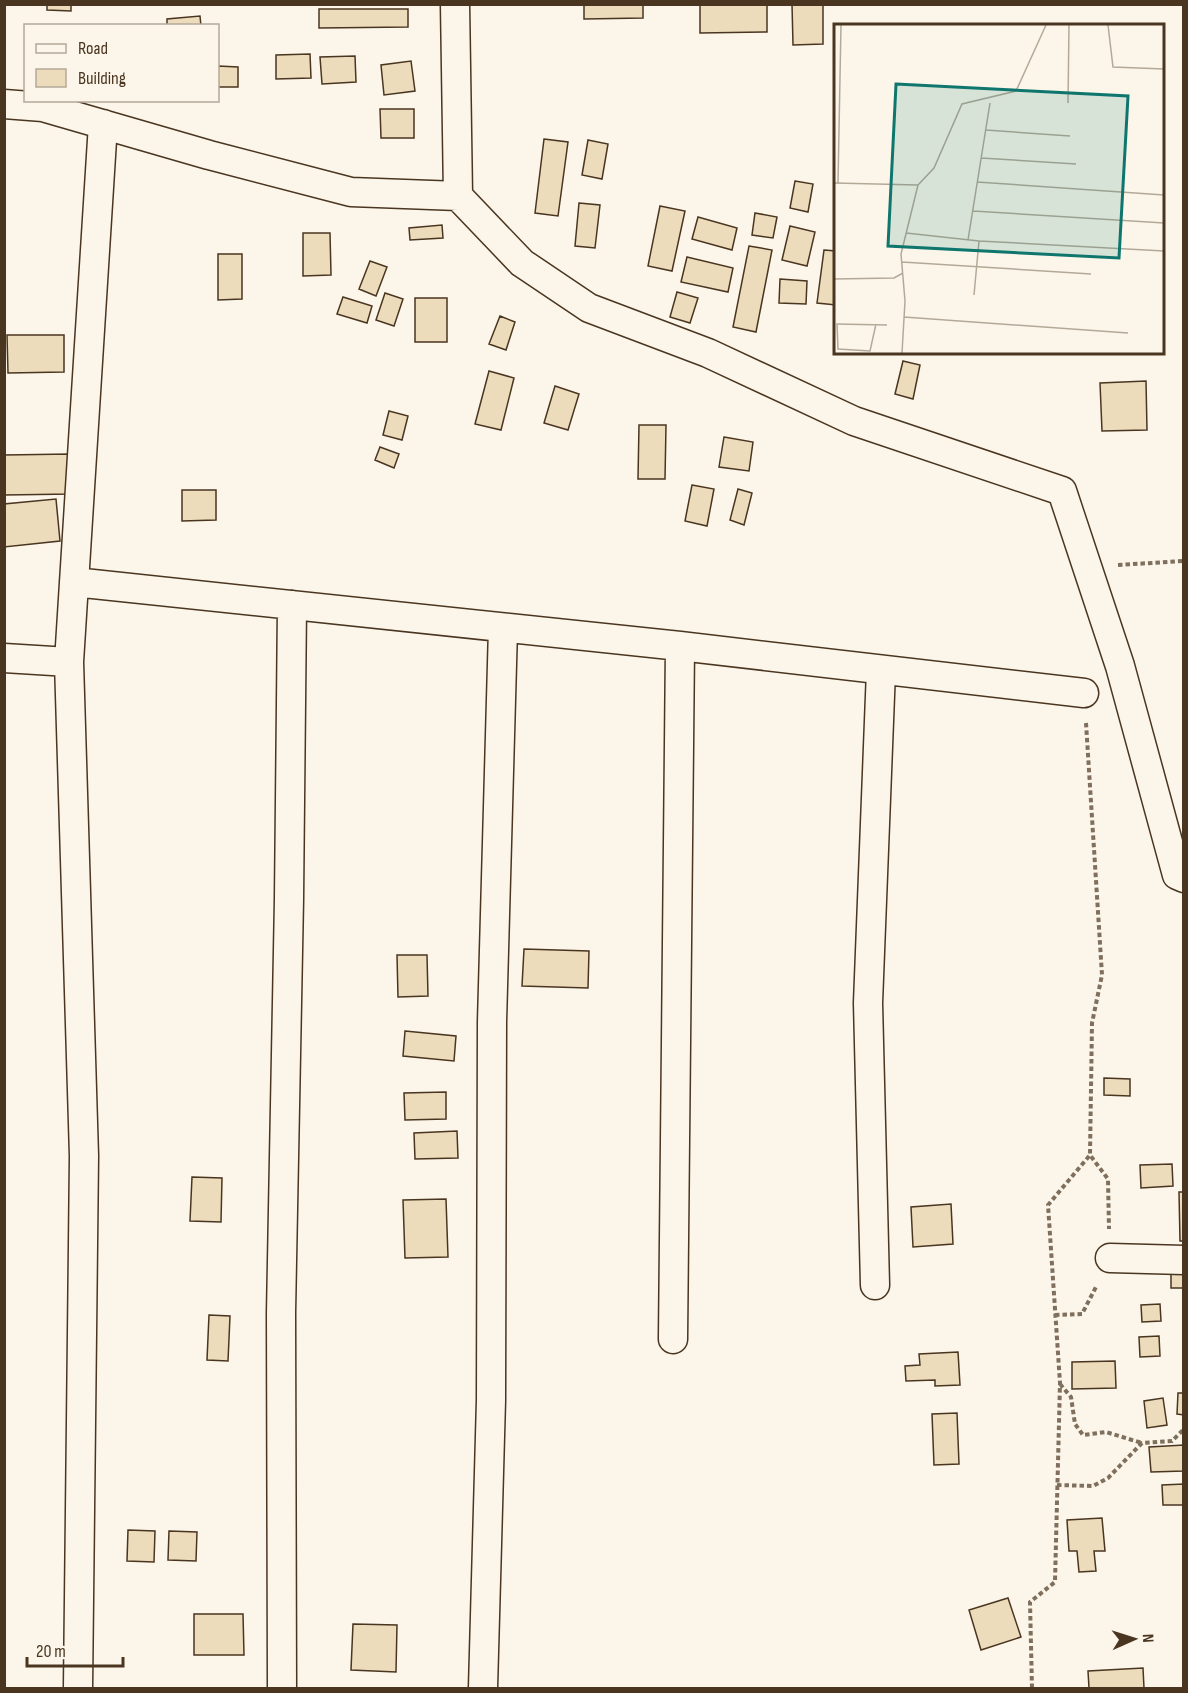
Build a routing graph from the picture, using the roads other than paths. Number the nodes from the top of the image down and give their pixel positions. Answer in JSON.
{"nodes":[{"id":1,"x":454,"y":4,"type":"edge"},
{"id":2,"x":4,"y":104,"type":"edge"},
{"id":3,"x":103,"y":124,"type":"junction"},
{"id":4,"x":458,"y":196,"type":"junction"},
{"id":5,"x":74,"y":582,"type":"junction"},
{"id":6,"x":292,"y":605,"type":"junction"},
{"id":7,"x":503,"y":628,"type":"junction"},
{"id":8,"x":680,"y":646,"type":"junction"},
{"id":9,"x":4,"y":658,"type":"edge"},
{"id":10,"x":69,"y":662,"type":"junction"},
{"id":11,"x":881,"y":669,"type":"junction"},
{"id":12,"x":1084,"y":693,"type":"road end"},
{"id":13,"x":1184,"y":878,"type":"edge"},
{"id":14,"x":1110,"y":1258,"type":"road end"},
{"id":15,"x":1184,"y":1260,"type":"edge"},
{"id":16,"x":875,"y":1285,"type":"dead end"},
{"id":17,"x":673,"y":1339,"type":"dead end"},
{"id":18,"x":78,"y":1689,"type":"edge"},
{"id":19,"x":282,"y":1689,"type":"edge"},
{"id":20,"x":483,"y":1689,"type":"edge"}],
"edges":[{"from":1,"to":4,"type":"street"},
{"from":2,"to":3,"type":"street"},
{"from":3,"to":4,"type":"street"},
{"from":3,"to":5,"type":"street"},
{"from":4,"to":13,"type":"street"},
{"from":5,"to":6,"type":"street"},
{"from":5,"to":10,"type":"street"},
{"from":6,"to":7,"type":"street"},
{"from":6,"to":19,"type":"street"},
{"from":7,"to":8,"type":"street"},
{"from":7,"to":20,"type":"street"},
{"from":8,"to":11,"type":"street"},
{"from":8,"to":17,"type":"street"},
{"from":9,"to":10,"type":"street"},
{"from":10,"to":18,"type":"street"},
{"from":11,"to":12,"type":"street"},
{"from":11,"to":16,"type":"street"},
{"from":14,"to":15,"type":"street"}]}
